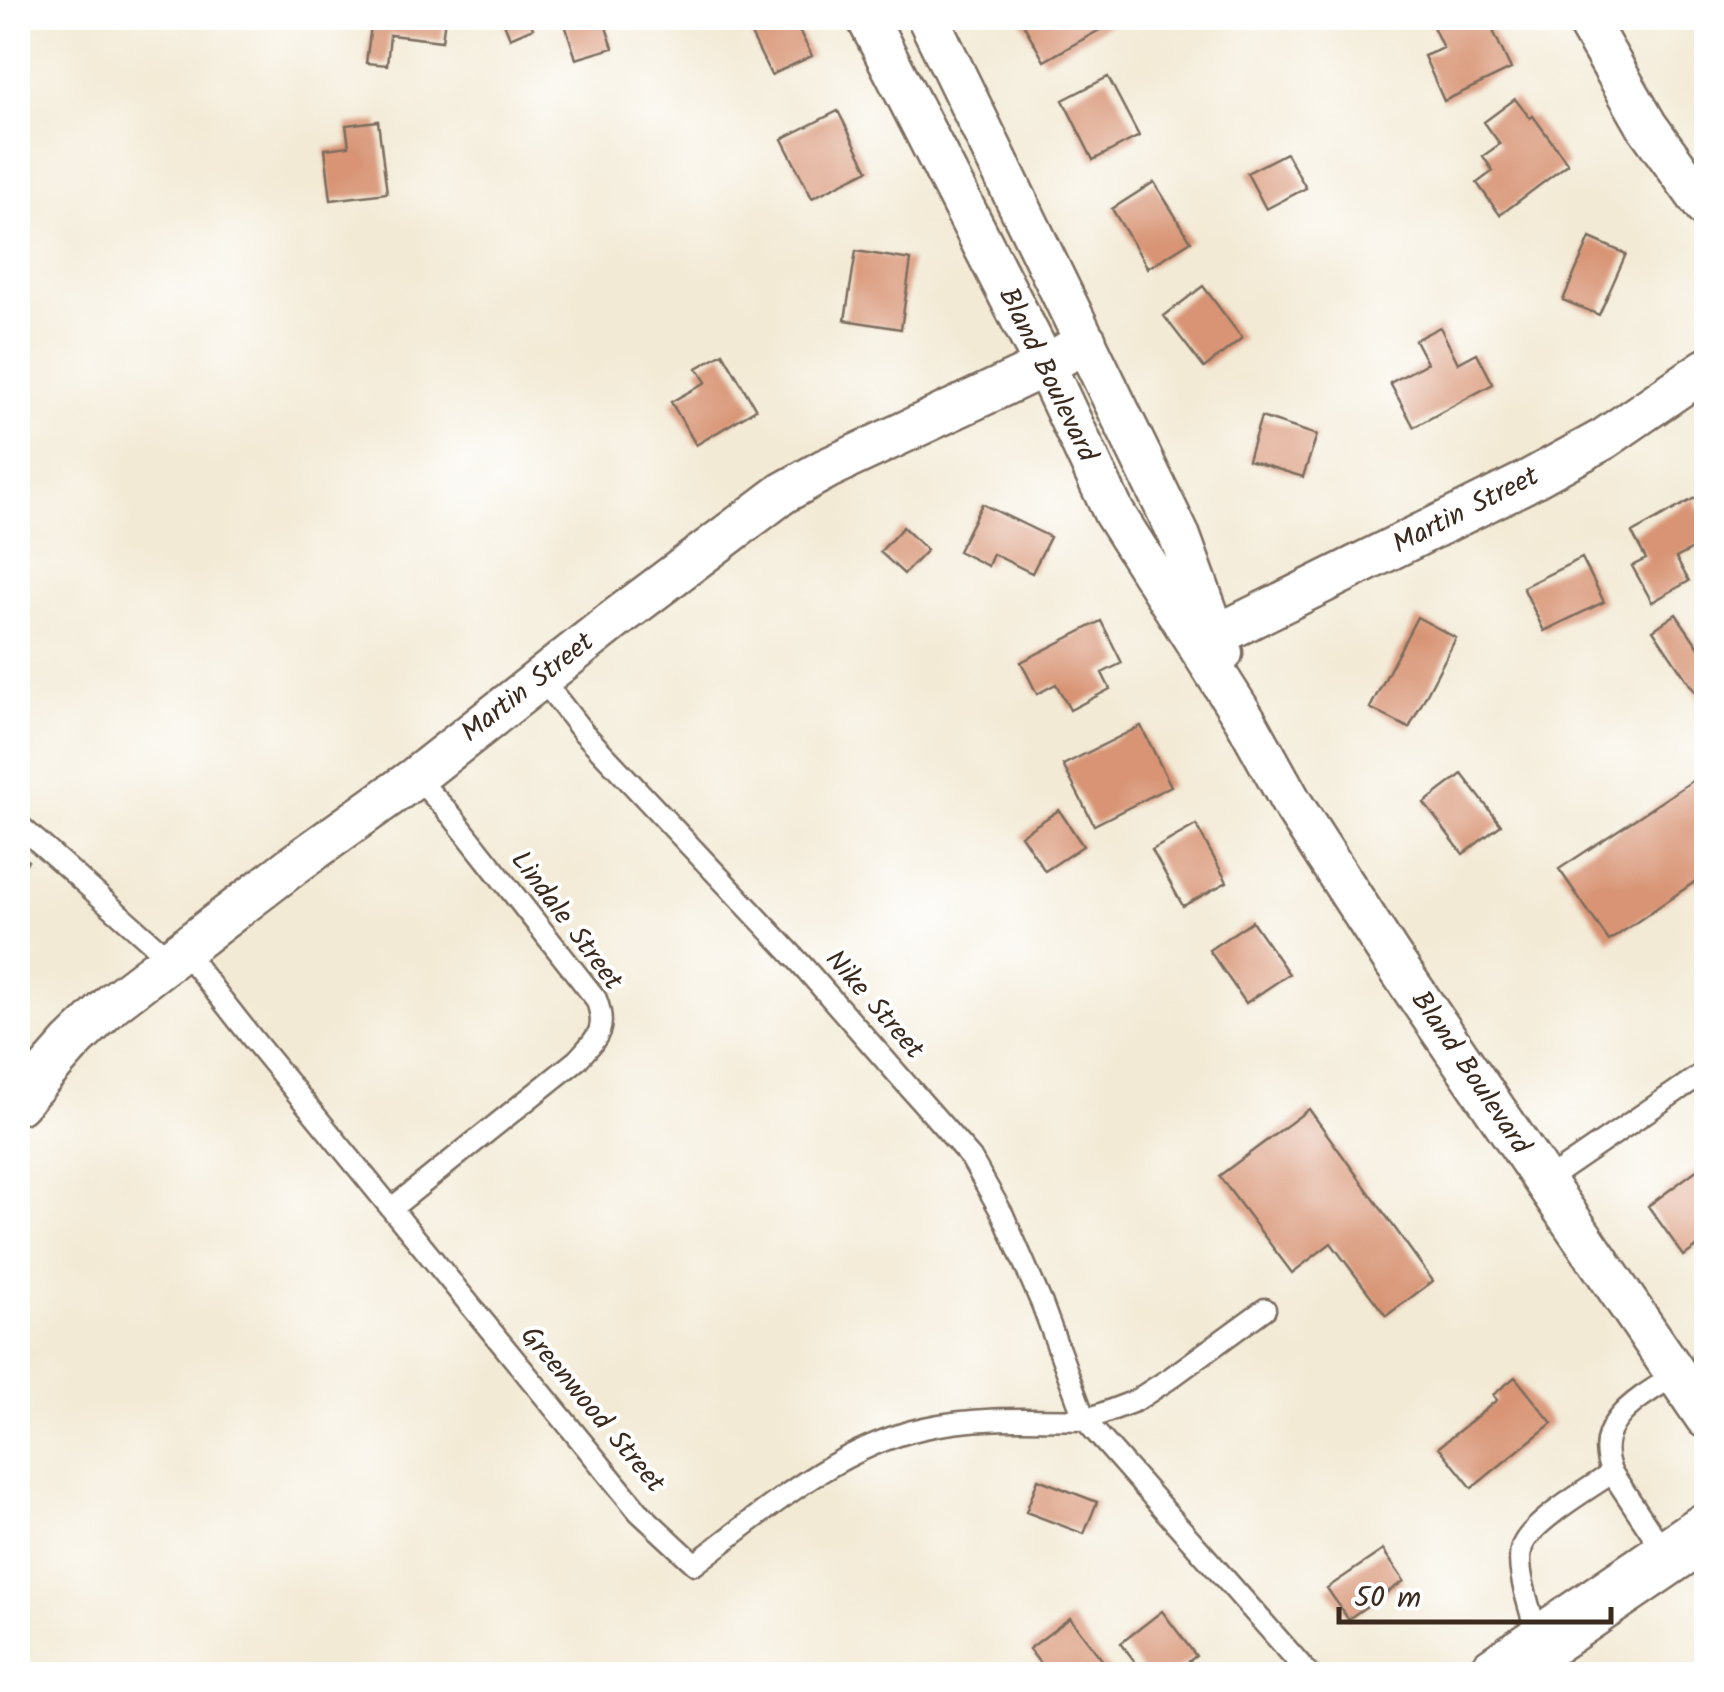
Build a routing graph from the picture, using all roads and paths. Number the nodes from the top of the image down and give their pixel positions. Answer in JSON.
{"nodes":[{"id":1,"x":867,"y":18,"type":"edge"},
{"id":2,"x":928,"y":18,"type":"edge"},
{"id":3,"x":1585,"y":18,"type":"edge"},
{"id":4,"x":1706,"y":208,"type":"edge"},
{"id":5,"x":1086,"y":341,"type":"junction"},
{"id":6,"x":1045,"y":366,"type":"junction"},
{"id":7,"x":1706,"y":369,"type":"edge"},
{"id":8,"x":1216,"y":636,"type":"junction"},
{"id":9,"x":541,"y":678,"type":"junction"},
{"id":10,"x":1246,"y":721,"type":"junction"},
{"id":11,"x":416,"y":777,"type":"junction"},
{"id":12,"x":18,"y":824,"type":"edge"},
{"id":13,"x":177,"y":955,"type":"junction"},
{"id":14,"x":1706,"y":1070,"type":"edge"},
{"id":15,"x":18,"y":1104,"type":"edge"},
{"id":16,"x":1544,"y":1182,"type":"junction"},
{"id":17,"x":392,"y":1208,"type":"junction"},
{"id":18,"x":1265,"y":1309,"type":"dead end"},
{"id":19,"x":1677,"y":1374,"type":"junction"},
{"id":20,"x":1706,"y":1418,"type":"edge"},
{"id":21,"x":1085,"y":1420,"type":"junction"},
{"id":22,"x":1612,"y":1473,"type":"junction"},
{"id":23,"x":1687,"y":1544,"type":"edge"},
{"id":24,"x":1512,"y":1666,"type":"edge"},
{"id":25,"x":1309,"y":1674,"type":"edge"}],
"edges":[{"from":1,"to":6,"type":"street","name":"Bland Boulevard"},
{"from":2,"to":5,"type":"street","name":"Bland Boulevard"},
{"from":3,"to":4,"type":"street"},
{"from":5,"to":6,"type":"street","name":"Martin Street"},
{"from":5,"to":8,"type":"street","name":"Bland Boulevard"},
{"from":6,"to":9,"type":"street","name":"Martin Street"},
{"from":6,"to":10,"type":"street","name":"Bland Boulevard"},
{"from":7,"to":8,"type":"street","name":"Martin Street"},
{"from":8,"to":10,"type":"street","name":"Bland Boulevard"},
{"from":9,"to":11,"type":"street","name":"Martin Street"},
{"from":9,"to":21,"type":"lane","name":"Nike Street"},
{"from":10,"to":16,"type":"street","name":"Bland Boulevard"},
{"from":11,"to":13,"type":"street","name":"Martin Street"},
{"from":11,"to":17,"type":"lane","name":"Lindale Street"},
{"from":12,"to":13,"type":"lane","name":"Greenwood Street"},
{"from":13,"to":15,"type":"street","name":"Martin Street"},
{"from":13,"to":17,"type":"lane","name":"Greenwood Street"},
{"from":14,"to":16,"type":"lane"},
{"from":16,"to":19,"type":"street","name":"Bland Boulevard"},
{"from":17,"to":21,"type":"lane","name":"Greenwood Street"},
{"from":18,"to":21,"type":"lane","name":"Greenwood Street"},
{"from":19,"to":20,"type":"street","name":"Bland Boulevard"},
{"from":19,"to":22,"type":"lane"},
{"from":21,"to":25,"type":"lane"},
{"from":22,"to":23,"type":"lane"},
{"from":22,"to":24,"type":"lane"},
{"from":23,"to":24,"type":"main road"}]}
